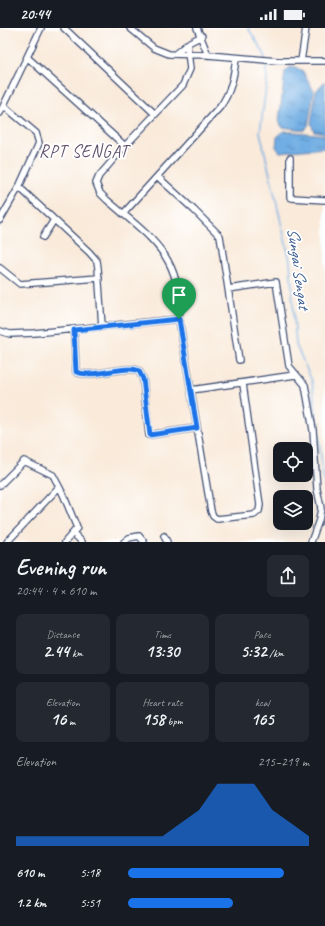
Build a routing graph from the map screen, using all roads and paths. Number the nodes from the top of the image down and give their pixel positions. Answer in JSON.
{"nodes":[{"id":1,"x":41,"y":28,"type":"edge"},
{"id":2,"x":64,"y":28,"type":"edge"},
{"id":3,"x":130,"y":28,"type":"edge"},
{"id":4,"x":197,"y":28,"type":"edge"},
{"id":5,"x":306,"y":28,"type":"edge"},
{"id":6,"x":202,"y":36,"type":"junction"},
{"id":7,"x":187,"y":44,"type":"junction"},
{"id":8,"x":174,"y":54,"type":"junction"},
{"id":9,"x":208,"y":54,"type":"junction"},
{"id":10,"x":188,"y":55,"type":"junction"},
{"id":11,"x":28,"y":58,"type":"junction"},
{"id":12,"x":236,"y":58,"type":"junction"},
{"id":13,"x":301,"y":61,"type":"junction"},
{"id":14,"x":325,"y":62,"type":"edge"},
{"id":15,"x":4,"y":106,"type":"junction"},
{"id":16,"x":0,"y":112,"type":"edge"},
{"id":17,"x":155,"y":114,"type":"junction"},
{"id":18,"x":125,"y":146,"type":"junction"},
{"id":19,"x":290,"y":158,"type":"dead end"},
{"id":20,"x":158,"y":177,"type":"junction"},
{"id":21,"x":18,"y":187,"type":"junction"},
{"id":22,"x":325,"y":200,"type":"edge"},
{"id":23,"x":123,"y":214,"type":"junction"},
{"id":24,"x":0,"y":220,"type":"edge"},
{"id":25,"x":54,"y":220,"type":"junction"},
{"id":26,"x":43,"y":237,"type":"dead end"},
{"id":27,"x":0,"y":268,"type":"edge"},
{"id":28,"x":99,"y":278,"type":"junction"},
{"id":29,"x":228,"y":289,"type":"junction"},
{"id":30,"x":179,"y":319,"type":"junction"},
{"id":31,"x":102,"y":326,"type":"junction"},
{"id":32,"x":74,"y":330,"type":"junction"},
{"id":33,"x":0,"y":331,"type":"edge"},
{"id":34,"x":239,"y":360,"type":"dead end"},
{"id":35,"x":295,"y":375,"type":"junction"},
{"id":36,"x":243,"y":384,"type":"junction"},
{"id":37,"x":191,"y":390,"type":"junction"},
{"id":38,"x":197,"y":428,"type":"junction"},
{"id":39,"x":0,"y":485,"type":"edge"},
{"id":40,"x":59,"y":487,"type":"junction"},
{"id":41,"x":73,"y":533,"type":"junction"},
{"id":42,"x":7,"y":542,"type":"edge"},
{"id":43,"x":64,"y":542,"type":"edge"},
{"id":44,"x":82,"y":542,"type":"edge"},
{"id":45,"x":124,"y":542,"type":"edge"},
{"id":46,"x":144,"y":542,"type":"edge"},
{"id":47,"x":311,"y":542,"type":"edge"}],
"edges":[{"from":1,"to":11,"type":"street"},
{"from":2,"to":17,"type":"street"},
{"from":3,"to":8,"type":"street"},
{"from":4,"to":6,"type":"street"},
{"from":5,"to":13,"type":"street"},
{"from":6,"to":7,"type":"street"},
{"from":6,"to":9,"type":"street"},
{"from":7,"to":8,"type":"street"},
{"from":7,"to":10,"type":"street"},
{"from":8,"to":10,"type":"street"},
{"from":9,"to":10,"type":"street"},
{"from":9,"to":12,"type":"street"},
{"from":10,"to":17,"type":"street"},
{"from":11,"to":15,"type":"street"},
{"from":11,"to":18,"type":"street"},
{"from":12,"to":13,"type":"street"},
{"from":12,"to":20,"type":"street"},
{"from":13,"to":14,"type":"street"},
{"from":15,"to":16,"type":"street"},
{"from":15,"to":21,"type":"street"},
{"from":17,"to":18,"type":"street"},
{"from":18,"to":23,"type":"street"},
{"from":19,"to":22,"type":"street"},
{"from":20,"to":23,"type":"street"},
{"from":20,"to":29,"type":"street"},
{"from":21,"to":24,"type":"street"},
{"from":21,"to":25,"type":"street"},
{"from":23,"to":30,"type":"street"},
{"from":25,"to":26,"type":"street"},
{"from":25,"to":28,"type":"street"},
{"from":27,"to":28,"type":"street"},
{"from":28,"to":31,"type":"street"},
{"from":29,"to":34,"type":"street"},
{"from":29,"to":35,"type":"street"},
{"from":30,"to":31,"type":"street"},
{"from":30,"to":37,"type":"street"},
{"from":31,"to":32,"type":"street"},
{"from":32,"to":33,"type":"street"},
{"from":32,"to":38,"type":"street"},
{"from":35,"to":36,"type":"street"},
{"from":35,"to":47,"type":"street"},
{"from":36,"to":37,"type":"street"},
{"from":36,"to":38,"type":"street"},
{"from":37,"to":38,"type":"street"},
{"from":39,"to":40,"type":"street"},
{"from":40,"to":41,"type":"street"},
{"from":40,"to":42,"type":"street"},
{"from":41,"to":43,"type":"street"},
{"from":41,"to":44,"type":"street"},
{"from":45,"to":46,"type":"street"}]}
